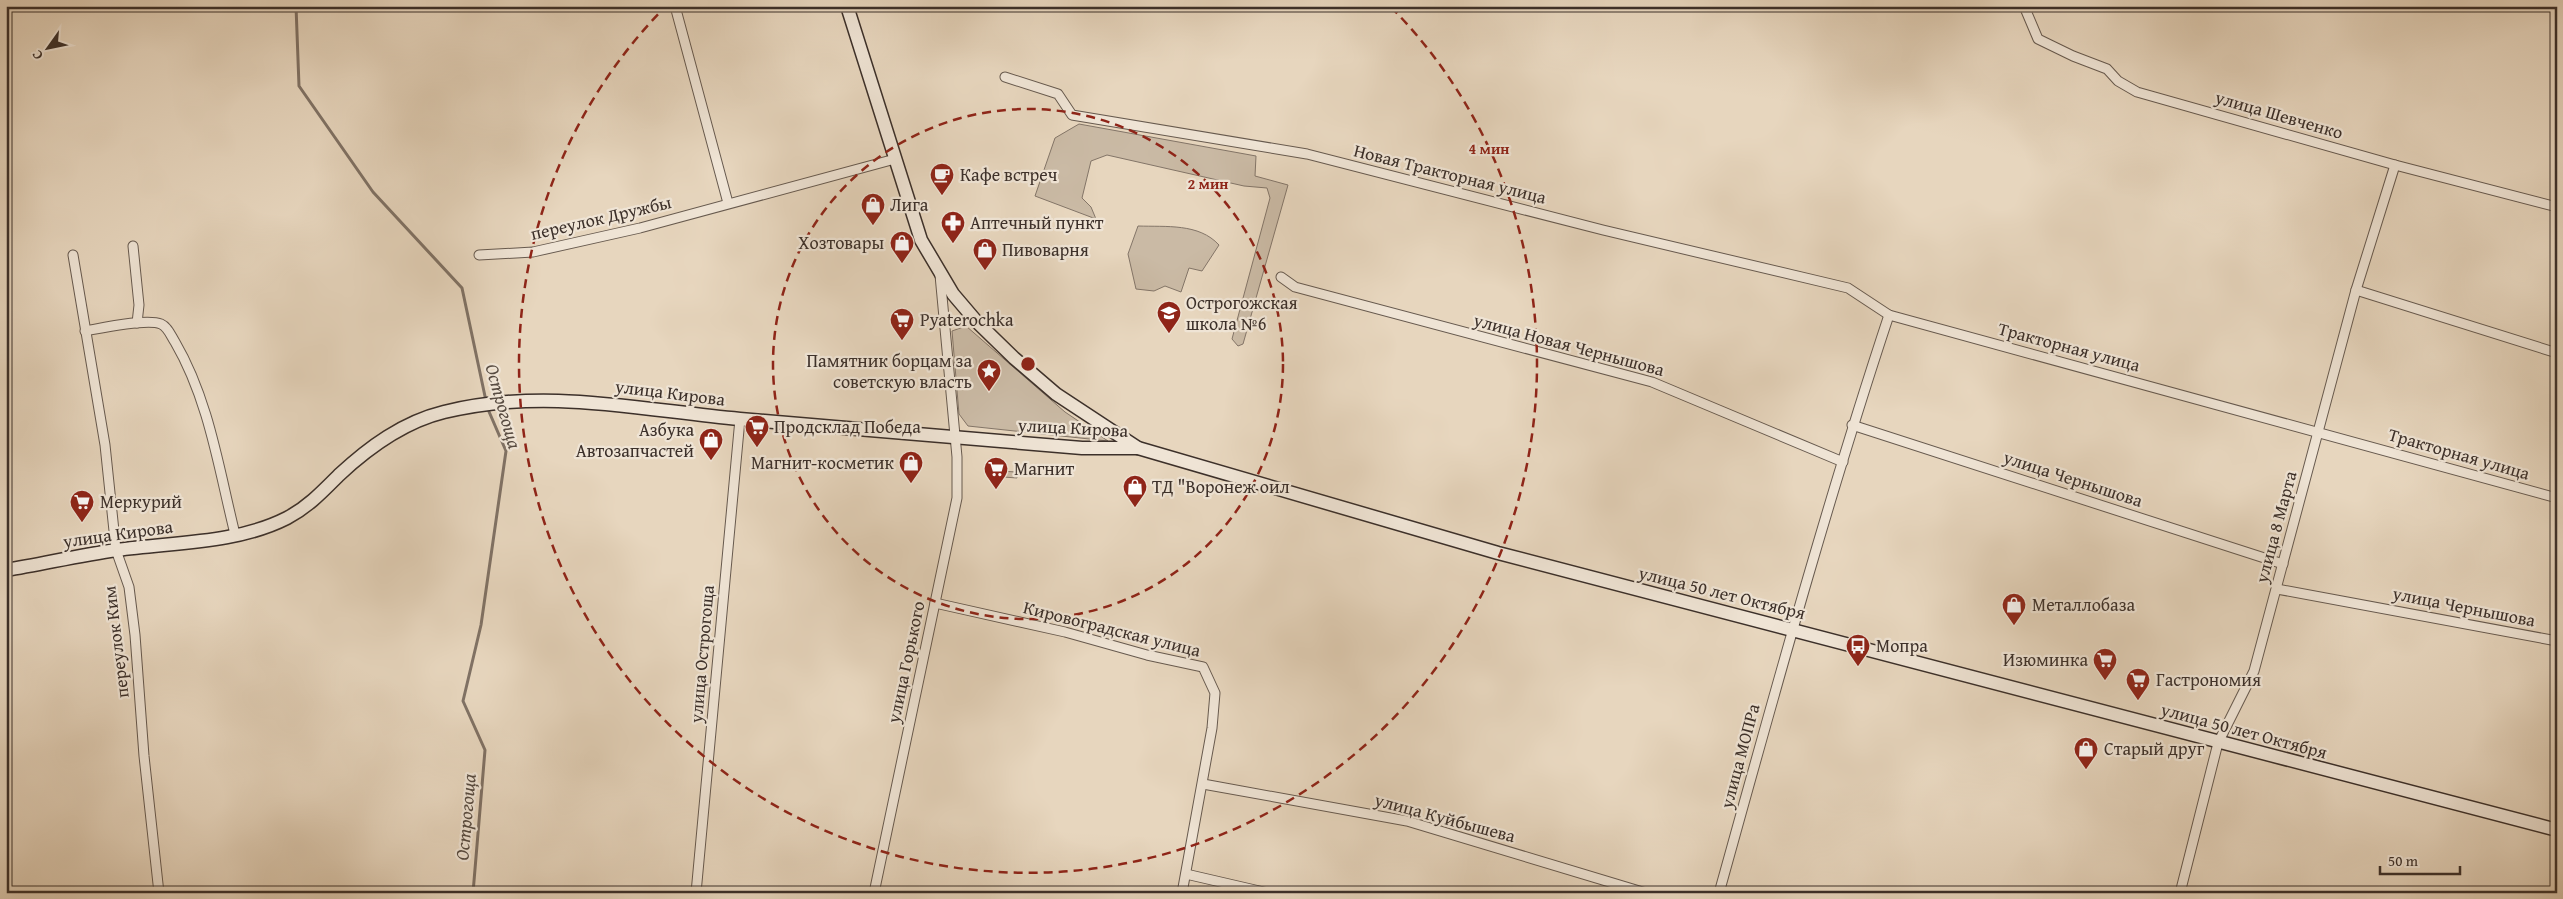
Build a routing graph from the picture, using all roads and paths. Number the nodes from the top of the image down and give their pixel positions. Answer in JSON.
{"nodes":[{"id":1,"x":674,"y":6,"type":"edge"},
{"id":2,"x":847,"y":6,"type":"edge"},
{"id":3,"x":2024,"y":6,"type":"edge"},
{"id":4,"x":1005,"y":77,"type":"dead end"},
{"id":5,"x":895,"y":159,"type":"junction"},
{"id":6,"x":2395,"y":165,"type":"junction"},
{"id":7,"x":728,"y":203,"type":"junction"},
{"id":8,"x":2557,"y":207,"type":"edge"},
{"id":9,"x":133,"y":246,"type":"dead end"},
{"id":10,"x":479,"y":254,"type":"dead end"},
{"id":11,"x":73,"y":255,"type":"dead end"},
{"id":12,"x":940,"y":274,"type":"junction"},
{"id":13,"x":1281,"y":277,"type":"dead end"},
{"id":14,"x":2356,"y":290,"type":"junction"},
{"id":15,"x":1888,"y":315,"type":"junction"},
{"id":16,"x":137,"y":323,"type":"junction"},
{"id":17,"x":85,"y":331,"type":"junction"},
{"id":18,"x":2557,"y":353,"type":"edge"},
{"id":19,"x":740,"y":419,"type":"junction"},
{"id":20,"x":1852,"y":425,"type":"junction"},
{"id":21,"x":2318,"y":432,"type":"junction"},
{"id":22,"x":954,"y":437,"type":"junction"},
{"id":23,"x":1138,"y":448,"type":"junction"},
{"id":24,"x":1843,"y":462,"type":"junction"},
{"id":25,"x":2557,"y":498,"type":"edge"},
{"id":26,"x":235,"y":534,"type":"junction"},
{"id":27,"x":116,"y":550,"type":"junction"},
{"id":28,"x":2283,"y":564,"type":"junction"},
{"id":29,"x":6,"y":570,"type":"edge"},
{"id":30,"x":2277,"y":589,"type":"junction"},
{"id":31,"x":935,"y":603,"type":"junction"},
{"id":32,"x":1792,"y":628,"type":"junction"},
{"id":33,"x":2557,"y":641,"type":"edge"},
{"id":34,"x":2218,"y":743,"type":"junction"},
{"id":35,"x":1203,"y":784,"type":"junction"},
{"id":36,"x":2557,"y":830,"type":"edge"},
{"id":37,"x":1186,"y":874,"type":"junction"},
{"id":38,"x":159,"y":893,"type":"edge"},
{"id":39,"x":696,"y":893,"type":"edge"},
{"id":40,"x":874,"y":893,"type":"edge"},
{"id":41,"x":1182,"y":893,"type":"edge"},
{"id":42,"x":1268,"y":893,"type":"edge"},
{"id":43,"x":1646,"y":893,"type":"edge"},
{"id":44,"x":1719,"y":893,"type":"edge"},
{"id":45,"x":2180,"y":893,"type":"edge"}],
"edges":[{"from":1,"to":7,"type":"street"},
{"from":2,"to":5,"type":"main road","name":"улица 50 лет Октября"},
{"from":3,"to":6,"type":"street","name":"улица Шевченко"},
{"from":4,"to":15,"type":"street","name":"Новая Тракторная улица"},
{"from":5,"to":7,"type":"street","name":"переулок Дружбы"},
{"from":5,"to":12,"type":"main road","name":"улица 50 лет Октября"},
{"from":6,"to":8,"type":"street","name":"улица Шевченко"},
{"from":6,"to":14,"type":"street","name":"улица 8 Марта"},
{"from":7,"to":10,"type":"street","name":"переулок Дружбы"},
{"from":9,"to":16,"type":"street"},
{"from":11,"to":17,"type":"street","name":"переулок Ким"},
{"from":12,"to":22,"type":"street","name":"улица 50 лет Октября"},
{"from":12,"to":23,"type":"main road","name":"улица 50 лет Октября"},
{"from":13,"to":24,"type":"street","name":"улица Новая Чернышова"},
{"from":14,"to":18,"type":"street"},
{"from":14,"to":21,"type":"street","name":"улица 8 Марта"},
{"from":15,"to":20,"type":"street"},
{"from":15,"to":21,"type":"street","name":"Тракторная улица"},
{"from":16,"to":17,"type":"street"},
{"from":16,"to":26,"type":"street"},
{"from":17,"to":27,"type":"street","name":"переулок Ким"},
{"from":19,"to":22,"type":"main road","name":"улица Кирова"},
{"from":19,"to":26,"type":"main road","name":"улица Кирова"},
{"from":19,"to":39,"type":"street","name":"улица Острогоща"},
{"from":20,"to":24,"type":"street"},
{"from":20,"to":28,"type":"street","name":"улица Чернышова"},
{"from":21,"to":25,"type":"street","name":"Тракторная улица"},
{"from":21,"to":28,"type":"street","name":"улица 8 Марта"},
{"from":22,"to":23,"type":"main road","name":"улица Кирова"},
{"from":22,"to":31,"type":"street","name":"улица Горького"},
{"from":23,"to":32,"type":"main road","name":"улица 50 лет Октября"},
{"from":24,"to":32,"type":"street"},
{"from":26,"to":27,"type":"main road","name":"улица Кирова"},
{"from":27,"to":29,"type":"main road","name":"улица Кирова"},
{"from":27,"to":38,"type":"street","name":"переулок Ким"},
{"from":28,"to":30,"type":"street","name":"улица 8 Марта"},
{"from":30,"to":33,"type":"street","name":"улица Чернышова"},
{"from":30,"to":34,"type":"street","name":"улица 8 Марта"},
{"from":31,"to":35,"type":"street","name":"Кировоградская улица"},
{"from":31,"to":40,"type":"street","name":"улица Горького"},
{"from":32,"to":34,"type":"main road","name":"улица 50 лет Октября"},
{"from":32,"to":44,"type":"street","name":"улица МОПРа"},
{"from":34,"to":36,"type":"main road","name":"улица 50 лет Октября"},
{"from":34,"to":45,"type":"street","name":"улица 8 Марта"},
{"from":35,"to":37,"type":"street","name":"Кировоградская улица"},
{"from":35,"to":43,"type":"street","name":"улица Куйбышева"},
{"from":37,"to":41,"type":"street","name":"Кировоградская улица"},
{"from":37,"to":42,"type":"street"}]}
